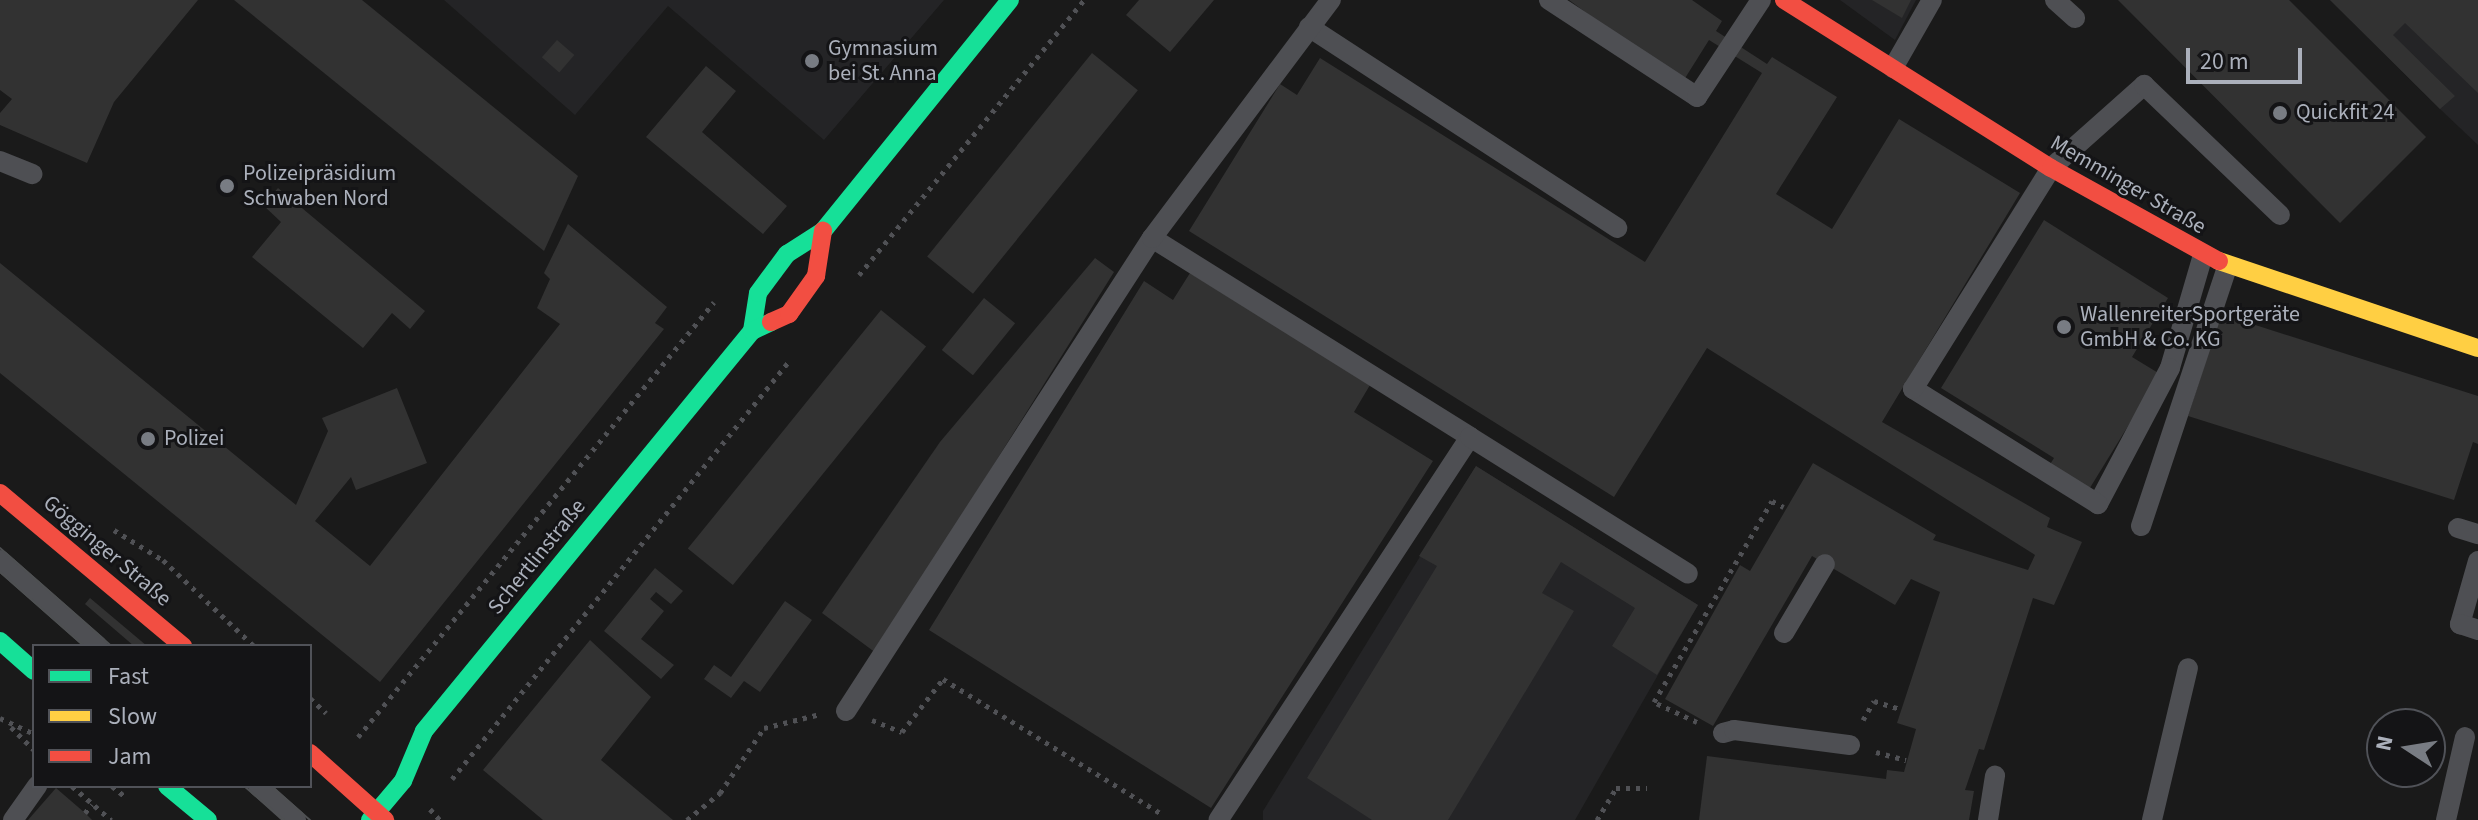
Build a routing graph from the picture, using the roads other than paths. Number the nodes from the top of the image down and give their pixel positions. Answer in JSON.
{"nodes":[{"id":1,"x":1010,"y":0,"type":"edge"},
{"id":2,"x":1331,"y":0,"type":"edge"},
{"id":3,"x":1549,"y":0,"type":"edge"},
{"id":4,"x":1761,"y":0,"type":"edge"},
{"id":5,"x":1932,"y":0,"type":"edge"},
{"id":6,"x":2055,"y":0,"type":"edge"},
{"id":7,"x":1789,"y":1,"type":"edge"},
{"id":8,"x":2075,"y":18,"type":"dead end"},
{"id":9,"x":1309,"y":27,"type":"junction"},
{"id":10,"x":1893,"y":68,"type":"junction"},
{"id":11,"x":0,"y":161,"type":"edge"},
{"id":12,"x":2051,"y":168,"type":"junction"},
{"id":13,"x":33,"y":174,"type":"dead end"},
{"id":14,"x":2280,"y":215,"type":"dead end"},
{"id":15,"x":1617,"y":228,"type":"dead end"},
{"id":16,"x":823,"y":231,"type":"junction"},
{"id":17,"x":1152,"y":238,"type":"junction"},
{"id":18,"x":2203,"y":255,"type":"junction"},
{"id":19,"x":2227,"y":267,"type":"junction"},
{"id":20,"x":752,"y":331,"type":"junction"},
{"id":21,"x":2478,"y":348,"type":"edge"},
{"id":22,"x":1470,"y":437,"type":"junction"},
{"id":23,"x":0,"y":493,"type":"edge"},
{"id":24,"x":2141,"y":526,"type":"dead end"},
{"id":25,"x":0,"y":560,"type":"edge"},
{"id":26,"x":2478,"y":561,"type":"edge"},
{"id":27,"x":1825,"y":564,"type":"dead end"},
{"id":28,"x":1688,"y":574,"type":"dead end"},
{"id":29,"x":2478,"y":630,"type":"edge"},
{"id":30,"x":1784,"y":633,"type":"dead end"},
{"id":31,"x":0,"y":641,"type":"edge"},
{"id":32,"x":96,"y":644,"type":"edge"},
{"id":33,"x":181,"y":644,"type":"edge"},
{"id":34,"x":2188,"y":668,"type":"dead end"},
{"id":35,"x":32,"y":669,"type":"edge"},
{"id":36,"x":846,"y":711,"type":"road end"},
{"id":37,"x":1723,"y":733,"type":"road end"},
{"id":38,"x":2465,"y":737,"type":"dead end"},
{"id":39,"x":1850,"y":745,"type":"road end"},
{"id":40,"x":312,"y":755,"type":"edge"},
{"id":41,"x":1995,"y":776,"type":"dead end"},
{"id":42,"x":36,"y":788,"type":"edge"},
{"id":43,"x":169,"y":788,"type":"edge"},
{"id":44,"x":260,"y":788,"type":"edge"},
{"id":45,"x":377,"y":817,"type":"edge"},
{"id":46,"x":13,"y":820,"type":"edge"},
{"id":47,"x":208,"y":820,"type":"edge"},
{"id":48,"x":296,"y":820,"type":"edge"},
{"id":49,"x":1218,"y":820,"type":"edge"},
{"id":50,"x":1988,"y":820,"type":"edge"},
{"id":51,"x":2152,"y":820,"type":"edge"},
{"id":52,"x":2446,"y":820,"type":"edge"}],
"edges":[{"from":1,"to":16,"type":"street","name":"Schertlinstraße"},
{"from":2,"to":9,"type":"lane"},
{"from":3,"to":4,"type":"lane"},
{"from":5,"to":10,"type":"lane"},
{"from":6,"to":8,"type":"lane"},
{"from":7,"to":10,"type":"street","name":"Memminger Straße"},
{"from":9,"to":15,"type":"lane"},
{"from":9,"to":17,"type":"lane"},
{"from":10,"to":12,"type":"street","name":"Memminger Straße"},
{"from":11,"to":13,"type":"lane"},
{"from":12,"to":14,"type":"lane"},
{"from":12,"to":18,"type":"street","name":"Memminger Straße"},
{"from":12,"to":18,"type":"lane"},
{"from":16,"to":20,"type":"street","name":"Schertlinstraße"},
{"from":16,"to":20,"type":"street","name":"Schertlinstraße"},
{"from":17,"to":22,"type":"lane"},
{"from":17,"to":36,"type":"lane"},
{"from":18,"to":19,"type":"street","name":"Memminger Straße"},
{"from":19,"to":21,"type":"street","name":"Memminger Straße"},
{"from":19,"to":24,"type":"lane"},
{"from":20,"to":45,"type":"street","name":"Schertlinstraße"},
{"from":22,"to":28,"type":"lane"},
{"from":22,"to":49,"type":"lane"},
{"from":23,"to":33,"type":"street","name":"Gögginger Straße"},
{"from":25,"to":32,"type":"lane"},
{"from":26,"to":29,"type":"lane"},
{"from":27,"to":30,"type":"lane"},
{"from":31,"to":35,"type":"street"},
{"from":34,"to":51,"type":"lane"},
{"from":37,"to":39,"type":"lane"},
{"from":38,"to":52,"type":"lane"},
{"from":40,"to":45,"type":"street"},
{"from":41,"to":50,"type":"lane"},
{"from":42,"to":46,"type":"lane"},
{"from":43,"to":47,"type":"street"},
{"from":44,"to":48,"type":"lane"}]}
